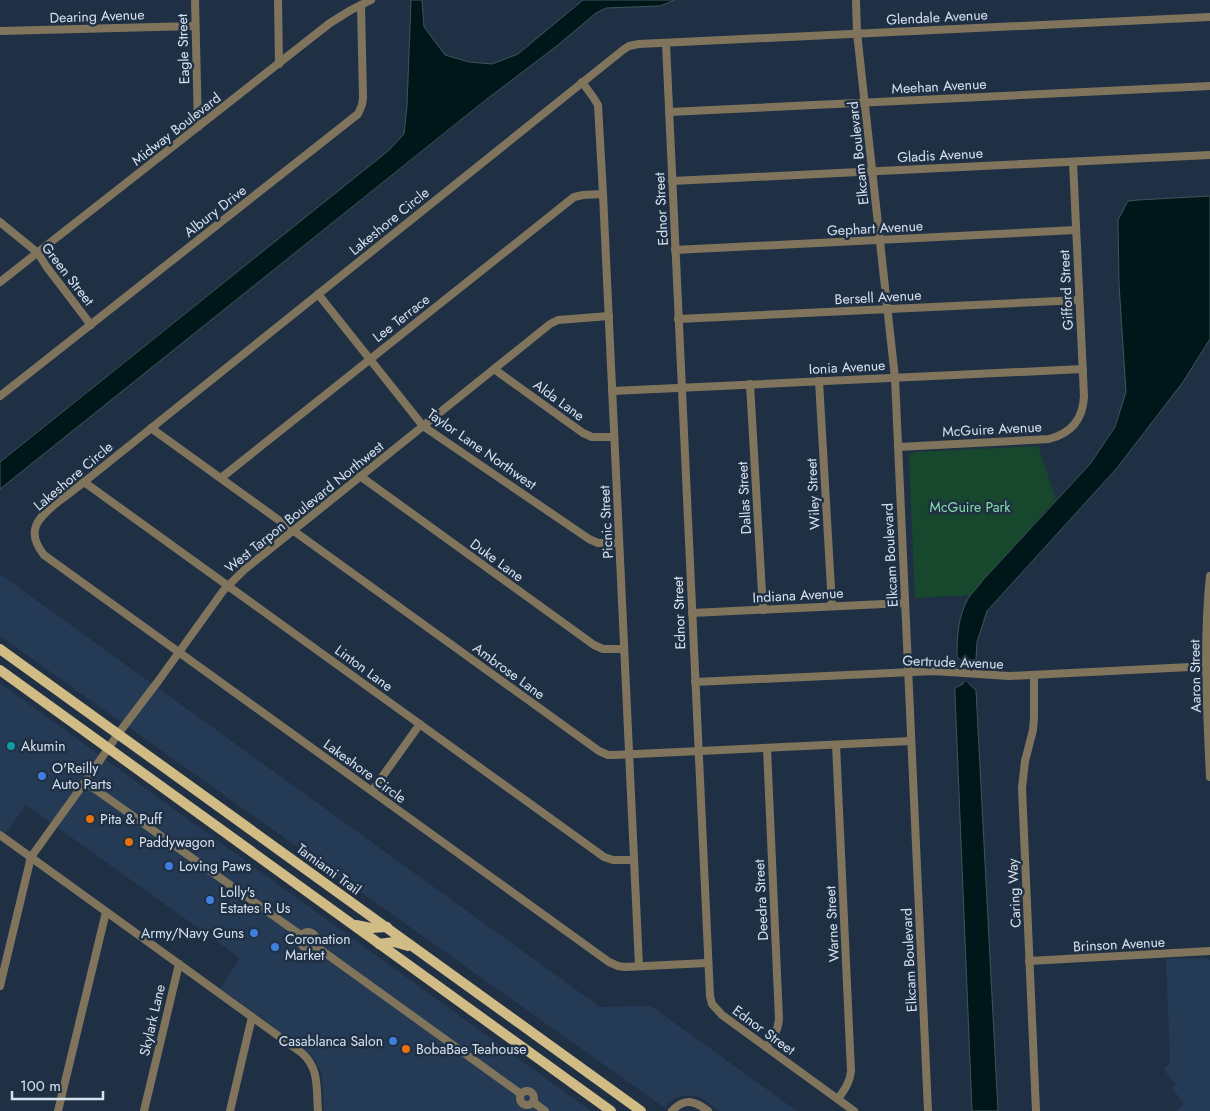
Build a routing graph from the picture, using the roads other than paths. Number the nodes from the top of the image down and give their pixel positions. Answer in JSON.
{"nodes":[{"id":1,"x":194,"y":0,"type":"edge"},
{"id":2,"x":278,"y":0,"type":"edge"},
{"id":3,"x":371,"y":0,"type":"edge"},
{"id":4,"x":856,"y":0,"type":"edge"},
{"id":5,"x":361,"y":5,"type":"junction"},
{"id":6,"x":1210,"y":17,"type":"edge"},
{"id":7,"x":195,"y":26,"type":"junction"},
{"id":8,"x":0,"y":31,"type":"edge"},
{"id":9,"x":857,"y":34,"type":"junction"},
{"id":10,"x":666,"y":43,"type":"junction"},
{"id":11,"x":279,"y":64,"type":"junction"},
{"id":12,"x":582,"y":82,"type":"junction"},
{"id":13,"x":1210,"y":86,"type":"edge"},
{"id":14,"x":865,"y":102,"type":"junction"},
{"id":15,"x":669,"y":112,"type":"junction"},
{"id":16,"x":198,"y":127,"type":"junction"},
{"id":17,"x":1210,"y":155,"type":"edge"},
{"id":18,"x":1073,"y":162,"type":"junction"},
{"id":19,"x":872,"y":171,"type":"junction"},
{"id":20,"x":672,"y":181,"type":"junction"},
{"id":21,"x":603,"y":194,"type":"junction"},
{"id":22,"x":0,"y":222,"type":"edge"},
{"id":23,"x":1076,"y":230,"type":"junction"},
{"id":24,"x":880,"y":240,"type":"junction"},
{"id":25,"x":675,"y":250,"type":"junction"},
{"id":26,"x":38,"y":253,"type":"junction"},
{"id":27,"x":0,"y":282,"type":"edge"},
{"id":28,"x":318,"y":294,"type":"junction"},
{"id":29,"x":1079,"y":300,"type":"junction"},
{"id":30,"x":887,"y":309,"type":"junction"},
{"id":31,"x":609,"y":316,"type":"junction"},
{"id":32,"x":678,"y":319,"type":"junction"},
{"id":33,"x":91,"y":325,"type":"junction"},
{"id":34,"x":370,"y":359,"type":"junction"},
{"id":35,"x":494,"y":369,"type":"junction"},
{"id":36,"x":1083,"y":369,"type":"junction"},
{"id":37,"x":895,"y":378,"type":"junction"},
{"id":38,"x":819,"y":381,"type":"junction"},
{"id":39,"x":750,"y":384,"type":"junction"},
{"id":40,"x":681,"y":388,"type":"junction"},
{"id":41,"x":612,"y":391,"type":"junction"},
{"id":42,"x":0,"y":396,"type":"edge"},
{"id":43,"x":1079,"y":417,"type":"joint"},
{"id":44,"x":423,"y":426,"type":"junction"},
{"id":45,"x":151,"y":428,"type":"junction"},
{"id":46,"x":614,"y":437,"type":"junction"},
{"id":47,"x":898,"y":447,"type":"junction"},
{"id":48,"x":360,"y":476,"type":"junction"},
{"id":49,"x":221,"y":478,"type":"junction"},
{"id":50,"x":84,"y":482,"type":"junction"},
{"id":51,"x":293,"y":530,"type":"junction"},
{"id":52,"x":619,"y":543,"type":"junction"},
{"id":53,"x":1210,"y":576,"type":"edge"},
{"id":54,"x":228,"y":585,"type":"junction"},
{"id":55,"x":905,"y":603,"type":"junction"},
{"id":56,"x":832,"y":606,"type":"junction"},
{"id":57,"x":764,"y":610,"type":"junction"},
{"id":58,"x":692,"y":613,"type":"junction"},
{"id":59,"x":0,"y":649,"type":"edge"},
{"id":60,"x":624,"y":649,"type":"junction"},
{"id":61,"x":179,"y":652,"type":"junction"},
{"id":62,"x":1208,"y":666,"type":"edge"},
{"id":63,"x":0,"y":670,"type":"edge"},
{"id":64,"x":908,"y":672,"type":"junction"},
{"id":65,"x":1034,"y":675,"type":"junction"},
{"id":66,"x":694,"y":682,"type":"junction"},
{"id":67,"x":1209,"y":717,"type":"edge"},
{"id":68,"x":420,"y":724,"type":"junction"},
{"id":69,"x":118,"y":734,"type":"junction"},
{"id":70,"x":911,"y":741,"type":"junction"},
{"id":71,"x":836,"y":745,"type":"junction"},
{"id":72,"x":108,"y":748,"type":"junction"},
{"id":73,"x":767,"y":748,"type":"junction"},
{"id":74,"x":698,"y":751,"type":"junction"},
{"id":75,"x":629,"y":754,"type":"junction"},
{"id":76,"x":1210,"y":777,"type":"edge"},
{"id":77,"x":85,"y":782,"type":"junction"},
{"id":78,"x":372,"y":791,"type":"junction"},
{"id":79,"x":0,"y":835,"type":"edge"},
{"id":80,"x":31,"y":857,"type":"junction"},
{"id":81,"x":634,"y":860,"type":"junction"},
{"id":82,"x":106,"y":912,"type":"junction"},
{"id":83,"x":352,"y":924,"type":"junction"},
{"id":84,"x":387,"y":928,"type":"junction"},
{"id":85,"x":379,"y":944,"type":"junction"},
{"id":86,"x":414,"y":947,"type":"junction"},
{"id":87,"x":1210,"y":951,"type":"edge"},
{"id":88,"x":1029,"y":961,"type":"junction"},
{"id":89,"x":708,"y":963,"type":"junction"},
{"id":90,"x":178,"y":964,"type":"junction"},
{"id":91,"x":639,"y":966,"type":"junction"},
{"id":92,"x":0,"y":986,"type":"edge"},
{"id":93,"x":252,"y":1017,"type":"junction"},
{"id":94,"x":766,"y":1047,"type":"junction"},
{"id":95,"x":521,"y":1094,"type":"junction"},
{"id":96,"x":838,"y":1099,"type":"junction"},
{"id":97,"x":533,"y":1102,"type":"junction"},
{"id":98,"x":523,"y":1104,"type":"junction"},
{"id":99,"x":58,"y":1111,"type":"edge"},
{"id":100,"x":144,"y":1111,"type":"edge"},
{"id":101,"x":230,"y":1111,"type":"edge"},
{"id":102,"x":318,"y":1111,"type":"edge"},
{"id":103,"x":516,"y":1111,"type":"edge"},
{"id":104,"x":545,"y":1111,"type":"edge"},
{"id":105,"x":612,"y":1111,"type":"edge"},
{"id":106,"x":642,"y":1111,"type":"edge"},
{"id":107,"x":672,"y":1111,"type":"edge"},
{"id":108,"x":708,"y":1111,"type":"edge"},
{"id":109,"x":854,"y":1111,"type":"edge"},
{"id":110,"x":928,"y":1111,"type":"edge"},
{"id":111,"x":1036,"y":1111,"type":"edge"}],
"edges":[{"from":1,"to":7,"type":"street","name":"Eagle Street"},
{"from":2,"to":11,"type":"street"},
{"from":3,"to":5,"type":"street","name":"Midway Boulevard"},
{"from":4,"to":9,"type":"street","name":"Elkcam Boulevard"},
{"from":5,"to":11,"type":"street","name":"Midway Boulevard"},
{"from":5,"to":33,"type":"street","name":"Albury Drive"},
{"from":6,"to":9,"type":"street","name":"Glendale Avenue"},
{"from":7,"to":8,"type":"street","name":"Dearing Avenue"},
{"from":7,"to":16,"type":"street","name":"Eagle Street"},
{"from":9,"to":10,"type":"street","name":"Glendale Avenue"},
{"from":9,"to":14,"type":"street","name":"Elkcam Boulevard"},
{"from":10,"to":12,"type":"street","name":"Lakeshore Circle"},
{"from":10,"to":15,"type":"street","name":"Ednor Street"},
{"from":11,"to":16,"type":"street","name":"Midway Boulevard"},
{"from":12,"to":21,"type":"street","name":"Picnic Street"},
{"from":12,"to":28,"type":"street","name":"Lakeshore Circle"},
{"from":13,"to":14,"type":"street","name":"Meehan Avenue"},
{"from":14,"to":15,"type":"street","name":"Meehan Avenue"},
{"from":14,"to":19,"type":"street","name":"Elkcam Boulevard"},
{"from":15,"to":20,"type":"street","name":"Ednor Street"},
{"from":16,"to":26,"type":"street","name":"Midway Boulevard"},
{"from":17,"to":18,"type":"street","name":"Gladis Avenue"},
{"from":18,"to":19,"type":"street","name":"Gladis Avenue"},
{"from":18,"to":23,"type":"street","name":"Gifford Street"},
{"from":19,"to":20,"type":"street","name":"Gladis Avenue"},
{"from":19,"to":24,"type":"street","name":"Elkcam Boulevard"},
{"from":20,"to":25,"type":"street","name":"Ednor Street"},
{"from":21,"to":31,"type":"street","name":"Picnic Street"},
{"from":21,"to":34,"type":"street","name":"Lee Terrace"},
{"from":22,"to":26,"type":"street","name":"Green Street"},
{"from":23,"to":24,"type":"street","name":"Gephart Avenue"},
{"from":23,"to":29,"type":"street","name":"Gifford Street"},
{"from":24,"to":25,"type":"street","name":"Gephart Avenue"},
{"from":24,"to":30,"type":"street","name":"Elkcam Boulevard"},
{"from":25,"to":32,"type":"street","name":"Ednor Street"},
{"from":26,"to":27,"type":"street","name":"Midway Boulevard"},
{"from":26,"to":33,"type":"street","name":"Green Street"},
{"from":28,"to":34,"type":"street","name":"Taylor Lane Northwest"},
{"from":28,"to":45,"type":"street","name":"Lakeshore Circle"},
{"from":29,"to":30,"type":"street","name":"Bersell Avenue"},
{"from":29,"to":36,"type":"street","name":"Gifford Street"},
{"from":30,"to":32,"type":"street","name":"Bersell Avenue"},
{"from":30,"to":37,"type":"street","name":"Elkcam Boulevard"},
{"from":31,"to":35,"type":"street","name":"West Tarpon Boulevard Northwest"},
{"from":31,"to":41,"type":"street","name":"Picnic Street"},
{"from":32,"to":40,"type":"street","name":"Ednor Street"},
{"from":33,"to":42,"type":"street","name":"Albury Drive"},
{"from":34,"to":44,"type":"street","name":"Taylor Lane Northwest"},
{"from":34,"to":49,"type":"street","name":"Lee Terrace"},
{"from":35,"to":44,"type":"street","name":"West Tarpon Boulevard Northwest"},
{"from":35,"to":46,"type":"street","name":"Alda Lane"},
{"from":36,"to":37,"type":"street","name":"Ionia Avenue"},
{"from":36,"to":43,"type":"street","name":"Gifford Street"},
{"from":37,"to":38,"type":"street","name":"Ionia Avenue"},
{"from":37,"to":47,"type":"street","name":"Elkcam Boulevard"},
{"from":38,"to":39,"type":"street","name":"Ionia Avenue"},
{"from":38,"to":56,"type":"street","name":"Wiley Street"},
{"from":39,"to":40,"type":"street","name":"Ionia Avenue"},
{"from":39,"to":57,"type":"street","name":"Dallas Street"},
{"from":40,"to":41,"type":"street","name":"Ionia Avenue"},
{"from":40,"to":58,"type":"street","name":"Ednor Street"},
{"from":41,"to":46,"type":"street","name":"Picnic Street"},
{"from":43,"to":47,"type":"street","name":"McGuire Avenue"},
{"from":44,"to":48,"type":"street","name":"West Tarpon Boulevard Northwest"},
{"from":44,"to":52,"type":"street","name":"Taylor Lane Northwest"},
{"from":45,"to":49,"type":"street","name":"Ambrose Lane"},
{"from":45,"to":50,"type":"street","name":"Lakeshore Circle"},
{"from":46,"to":52,"type":"street","name":"Picnic Street"},
{"from":47,"to":55,"type":"street","name":"Elkcam Boulevard"},
{"from":48,"to":51,"type":"street","name":"West Tarpon Boulevard Northwest"},
{"from":48,"to":60,"type":"street","name":"Duke Lane"},
{"from":49,"to":51,"type":"street","name":"Ambrose Lane"},
{"from":50,"to":54,"type":"street","name":"Linton Lane"},
{"from":50,"to":61,"type":"street","name":"Lakeshore Circle"},
{"from":51,"to":54,"type":"street","name":"West Tarpon Boulevard Northwest"},
{"from":51,"to":75,"type":"street","name":"Ambrose Lane"},
{"from":52,"to":60,"type":"street","name":"Picnic Street"},
{"from":53,"to":62,"type":"street","name":"Aaron Street"},
{"from":54,"to":61,"type":"street","name":"West Tarpon Boulevard Northwest"},
{"from":54,"to":68,"type":"street","name":"Linton Lane"},
{"from":55,"to":56,"type":"street","name":"Indiana Avenue"},
{"from":55,"to":64,"type":"street","name":"Elkcam Boulevard"},
{"from":56,"to":57,"type":"street","name":"Indiana Avenue"},
{"from":57,"to":58,"type":"street","name":"Indiana Avenue"},
{"from":58,"to":66,"type":"street","name":"Ednor Street"},
{"from":59,"to":69,"type":"main road","name":"Tamiami Trail"},
{"from":60,"to":75,"type":"street","name":"Picnic Street"},
{"from":61,"to":69,"type":"street","name":"West Tarpon Boulevard Northwest"},
{"from":61,"to":78,"type":"street","name":"Lakeshore Circle"},
{"from":62,"to":65,"type":"street","name":"Gertrude Avenue"},
{"from":62,"to":67,"type":"street","name":"Aaron Street"},
{"from":63,"to":72,"type":"main road"},
{"from":64,"to":65,"type":"street","name":"Gertrude Avenue"},
{"from":64,"to":66,"type":"street","name":"Gertrude Avenue"},
{"from":64,"to":70,"type":"street","name":"Elkcam Boulevard"},
{"from":65,"to":88,"type":"street","name":"Caring Way"},
{"from":66,"to":74,"type":"street","name":"Ednor Street"},
{"from":67,"to":76,"type":"street","name":"Aaron Street"},
{"from":68,"to":78,"type":"street"},
{"from":68,"to":81,"type":"street","name":"Linton Lane"},
{"from":69,"to":72,"type":"street","name":"West Tarpon Boulevard Northwest"},
{"from":69,"to":84,"type":"main road","name":"Tamiami Trail"},
{"from":70,"to":71,"type":"street","name":"Ambrose Lane"},
{"from":70,"to":110,"type":"street","name":"Elkcam Boulevard"},
{"from":71,"to":73,"type":"street","name":"Ambrose Lane"},
{"from":71,"to":96,"type":"street","name":"Warne Street"},
{"from":72,"to":77,"type":"street","name":"West Tarpon Boulevard Northwest"},
{"from":72,"to":83,"type":"main road"},
{"from":73,"to":74,"type":"street","name":"Ambrose Lane"},
{"from":73,"to":94,"type":"street","name":"Deedra Street"},
{"from":74,"to":75,"type":"street","name":"Ambrose Lane"},
{"from":74,"to":89,"type":"street","name":"Ednor Street"},
{"from":75,"to":81,"type":"street","name":"Picnic Street"},
{"from":77,"to":80,"type":"street","name":"West Tarpon Boulevard Northwest"},
{"from":77,"to":95,"type":"street"},
{"from":78,"to":91,"type":"street","name":"Lakeshore Circle"},
{"from":79,"to":80,"type":"street"},
{"from":80,"to":82,"type":"street"},
{"from":80,"to":92,"type":"street","name":"West Tarpon Boulevard Northwest"},
{"from":81,"to":91,"type":"street","name":"Picnic Street"},
{"from":82,"to":90,"type":"street"},
{"from":82,"to":99,"type":"street"},
{"from":83,"to":84,"type":"main road"},
{"from":83,"to":85,"type":"main road"},
{"from":84,"to":86,"type":"main road","name":"Tamiami Trail"},
{"from":85,"to":86,"type":"main road"},
{"from":85,"to":105,"type":"main road"},
{"from":86,"to":106,"type":"main road","name":"Tamiami Trail"},
{"from":87,"to":88,"type":"street","name":"Brinson Avenue"},
{"from":88,"to":111,"type":"street","name":"Caring Way"},
{"from":89,"to":91,"type":"street","name":"Lakeshore Circle"},
{"from":89,"to":94,"type":"street","name":"Ednor Street"},
{"from":90,"to":93,"type":"street"},
{"from":90,"to":100,"type":"street","name":"Skylark Lane"},
{"from":93,"to":101,"type":"street"},
{"from":93,"to":102,"type":"street"},
{"from":94,"to":96,"type":"street","name":"Ednor Street"},
{"from":95,"to":97,"type":"street"},
{"from":95,"to":98,"type":"street"},
{"from":96,"to":109,"type":"street","name":"Ednor Street"},
{"from":97,"to":98,"type":"street"},
{"from":97,"to":104,"type":"street"},
{"from":98,"to":103,"type":"street"},
{"from":107,"to":108,"type":"street"}]}
